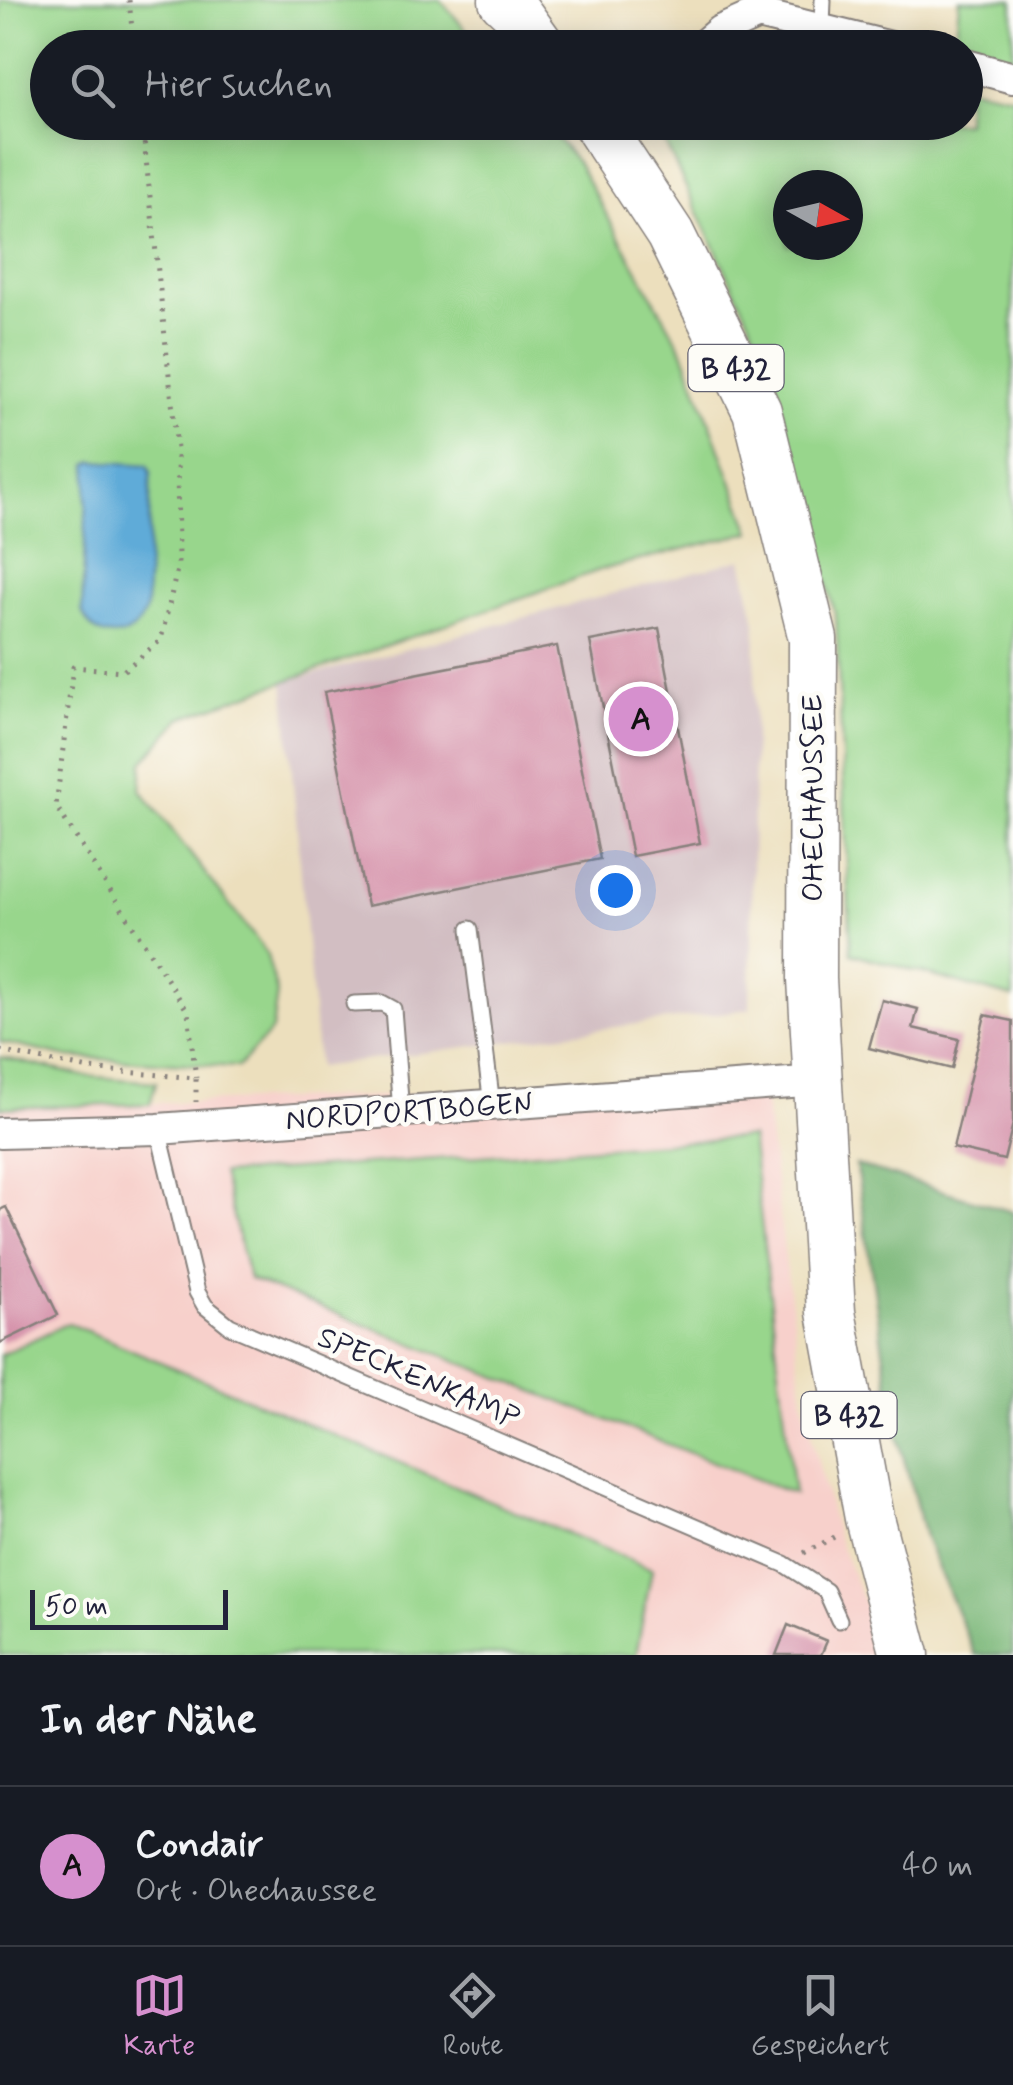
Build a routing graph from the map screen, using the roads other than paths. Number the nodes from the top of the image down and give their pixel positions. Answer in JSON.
{"nodes":[{"id":1,"x":502,"y":0,"type":"edge"},
{"id":2,"x":822,"y":14,"type":"edge"},
{"id":3,"x":529,"y":30,"type":"edge"},
{"id":4,"x":725,"y":30,"type":"edge"},
{"id":5,"x":856,"y":30,"type":"edge"},
{"id":6,"x":983,"y":70,"type":"edge"},
{"id":7,"x":1013,"y":78,"type":"edge"},
{"id":8,"x":608,"y":140,"type":"edge"},
{"id":9,"x":470,"y":929,"type":"dead end"},
{"id":10,"x":354,"y":1004,"type":"dead end"},
{"id":11,"x":818,"y":1081,"type":"junction"},
{"id":12,"x":492,"y":1105,"type":"junction"},
{"id":13,"x":401,"y":1112,"type":"junction"},
{"id":14,"x":158,"y":1129,"type":"junction"},
{"id":15,"x":0,"y":1133,"type":"edge"},
{"id":16,"x":869,"y":1518,"type":"junction"},
{"id":17,"x":840,"y":1620,"type":"dead end"},
{"id":18,"x":905,"y":1655,"type":"edge"},
{"id":19,"x":940,"y":1655,"type":"edge"}],
"edges":[{"from":1,"to":3,"type":"main road"},
{"from":2,"to":4,"type":"street"},
{"from":2,"to":5,"type":"street"},
{"from":6,"to":7,"type":"street"},
{"from":8,"to":11,"type":"main road","name":"OHECHAUSSEE","number":"B 432"},
{"from":9,"to":12,"type":"lane"},
{"from":10,"to":13,"type":"lane"},
{"from":11,"to":12,"type":"street","name":"NORDPORTBOGEN"},
{"from":11,"to":16,"type":"main road","name":"OHECHAUSSEE","number":"B 432"},
{"from":12,"to":13,"type":"street","name":"NORDPORTBOGEN"},
{"from":13,"to":14,"type":"street","name":"NORDPORTBOGEN"},
{"from":14,"to":15,"type":"street","name":"NORDPORTBOGEN"},
{"from":14,"to":17,"type":"lane","name":"SPECKENKAMP"},
{"from":16,"to":18,"type":"main road","name":"OHECHAUSSEE","number":"B 432"},
{"from":16,"to":19,"type":"main road","name":"OHECHAUSSEE","number":"B 432"}]}
